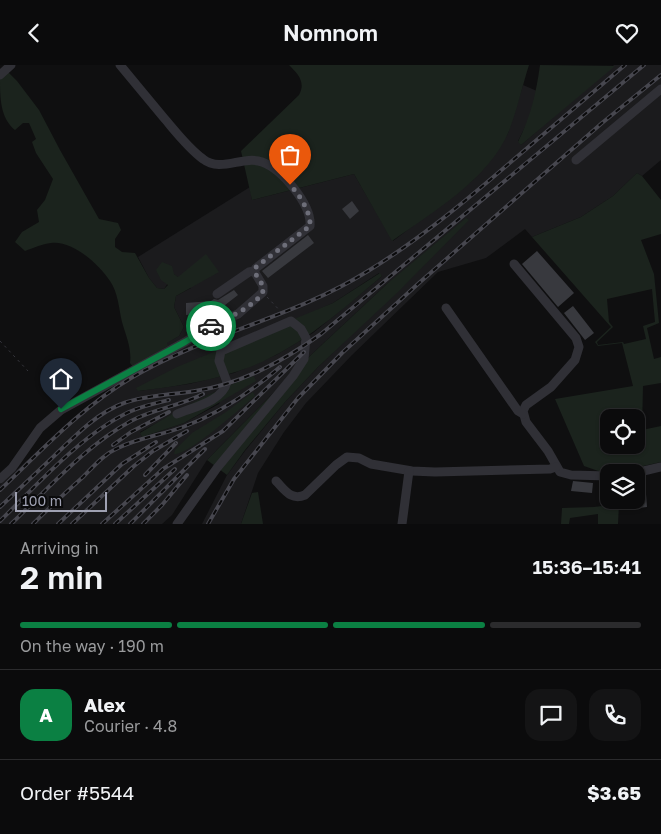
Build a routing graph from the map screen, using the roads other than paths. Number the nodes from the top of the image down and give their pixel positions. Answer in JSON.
{"nodes":[{"id":1,"x":11,"y":65,"type":"edge"},
{"id":2,"x":120,"y":65,"type":"edge"},
{"id":3,"x":0,"y":75,"type":"edge"},
{"id":4,"x":661,"y":89,"type":"edge"},
{"id":5,"x":576,"y":160,"type":"dead end"},
{"id":6,"x":514,"y":264,"type":"dead end"},
{"id":7,"x":254,"y":271,"type":"junction"},
{"id":8,"x":217,"y":294,"type":"dead end"},
{"id":9,"x":446,"y":308,"type":"dead end"},
{"id":10,"x":176,"y":414,"type":"dead end"},
{"id":11,"x":523,"y":414,"type":"junction"},
{"id":12,"x":556,"y":467,"type":"junction"},
{"id":13,"x":661,"y":467,"type":"edge"},
{"id":14,"x":409,"y":471,"type":"junction"},
{"id":15,"x":645,"y":471,"type":"edge"},
{"id":16,"x":600,"y":476,"type":"edge"},
{"id":17,"x":0,"y":479,"type":"edge"},
{"id":18,"x":276,"y":481,"type":"dead end"},
{"id":19,"x":177,"y":524,"type":"edge"},
{"id":20,"x":402,"y":524,"type":"edge"}],
"edges":[{"from":1,"to":3,"type":"street"},
{"from":2,"to":7,"type":"street"},
{"from":4,"to":5,"type":"street"},
{"from":6,"to":11,"type":"street"},
{"from":7,"to":8,"type":"street"},
{"from":7,"to":17,"type":"street"},
{"from":9,"to":11,"type":"street"},
{"from":10,"to":19,"type":"street"},
{"from":11,"to":12,"type":"street"},
{"from":12,"to":14,"type":"street"},
{"from":12,"to":16,"type":"street"},
{"from":13,"to":15,"type":"street"},
{"from":14,"to":18,"type":"street"},
{"from":14,"to":20,"type":"street"}]}
